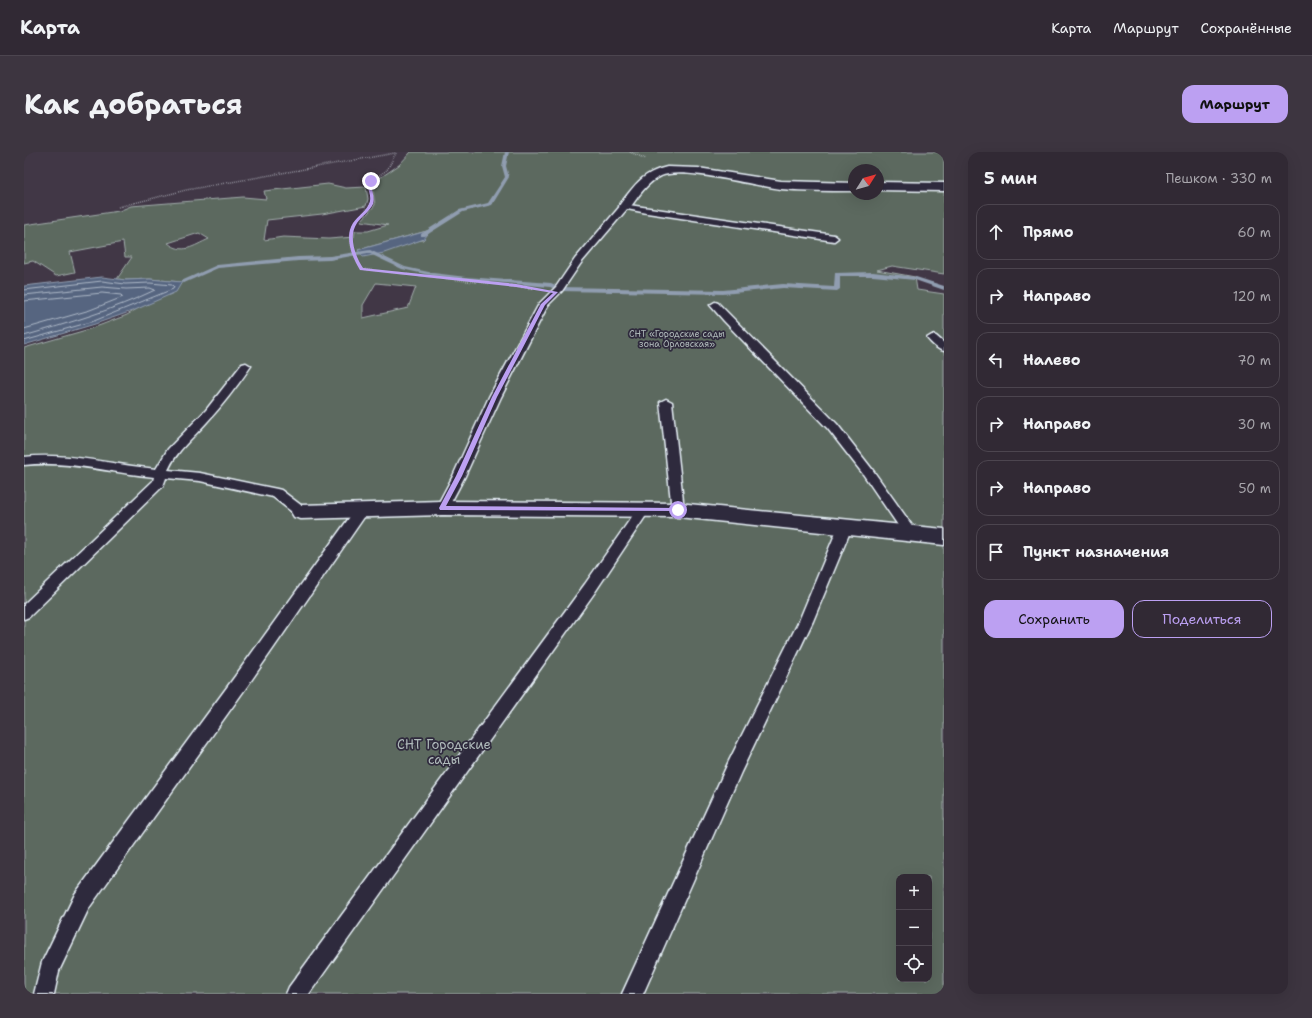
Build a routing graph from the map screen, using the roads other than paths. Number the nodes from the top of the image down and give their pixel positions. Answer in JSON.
{"nodes":[{"id":1,"x":884,"y":186,"type":"edge"},
{"id":2,"x":848,"y":187,"type":"edge"},
{"id":3,"x":944,"y":187,"type":"edge"},
{"id":4,"x":625,"y":206,"type":"junction"},
{"id":5,"x":834,"y":238,"type":"dead end"},
{"id":6,"x":715,"y":305,"type":"dead end"},
{"id":7,"x":932,"y":338,"type":"dead end"},
{"id":8,"x":944,"y":348,"type":"edge"},
{"id":9,"x":246,"y":366,"type":"dead end"},
{"id":10,"x":666,"y":402,"type":"dead end"},
{"id":11,"x":24,"y":461,"type":"edge"},
{"id":12,"x":160,"y":474,"type":"junction"},
{"id":13,"x":442,"y":508,"type":"junction"},
{"id":14,"x":362,"y":510,"type":"junction"},
{"id":15,"x":678,"y":510,"type":"junction"},
{"id":16,"x":643,"y":511,"type":"junction"},
{"id":17,"x":301,"y":512,"type":"joint"},
{"id":18,"x":845,"y":527,"type":"junction"},
{"id":19,"x":911,"y":534,"type":"junction"},
{"id":20,"x":944,"y":537,"type":"edge"},
{"id":21,"x":24,"y":613,"type":"edge"},
{"id":22,"x":44,"y":994,"type":"edge"},
{"id":23,"x":296,"y":994,"type":"edge"},
{"id":24,"x":632,"y":994,"type":"edge"}],
"edges":[{"from":1,"to":3,"type":"street"},
{"from":2,"to":4,"type":"street"},
{"from":4,"to":5,"type":"lane"},
{"from":4,"to":13,"type":"lane"},
{"from":6,"to":19,"type":"lane"},
{"from":7,"to":8,"type":"lane"},
{"from":9,"to":12,"type":"lane"},
{"from":10,"to":15,"type":"lane"},
{"from":11,"to":12,"type":"lane"},
{"from":12,"to":17,"type":"lane"},
{"from":12,"to":21,"type":"lane"},
{"from":13,"to":14,"type":"street"},
{"from":13,"to":16,"type":"street"},
{"from":14,"to":17,"type":"street"},
{"from":14,"to":22,"type":"lane"},
{"from":15,"to":16,"type":"street"},
{"from":15,"to":18,"type":"street"},
{"from":16,"to":23,"type":"lane"},
{"from":18,"to":19,"type":"street"},
{"from":18,"to":24,"type":"lane"},
{"from":19,"to":20,"type":"street"}]}
